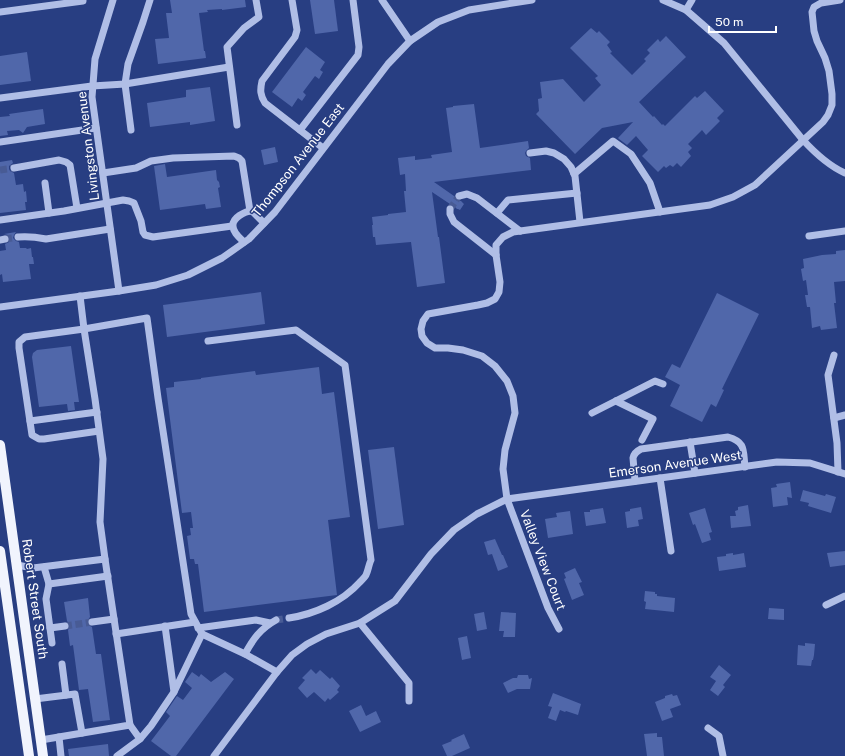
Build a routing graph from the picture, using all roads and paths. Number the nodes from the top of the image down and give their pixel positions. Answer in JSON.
{"nodes":[{"id":1,"x":83,"y":0,"type":"edge"},
{"id":2,"x":113,"y":0,"type":"edge"},
{"id":3,"x":150,"y":0,"type":"edge"},
{"id":4,"x":256,"y":0,"type":"edge"},
{"id":5,"x":292,"y":0,"type":"edge"},
{"id":6,"x":353,"y":0,"type":"edge"},
{"id":7,"x":382,"y":0,"type":"edge"},
{"id":8,"x":532,"y":0,"type":"edge"},
{"id":9,"x":663,"y":0,"type":"edge"},
{"id":10,"x":692,"y":0,"type":"edge"},
{"id":11,"x":840,"y":0,"type":"edge"},
{"id":12,"x":686,"y":10,"type":"junction"},
{"id":13,"x":0,"y":12,"type":"edge"},
{"id":14,"x":410,"y":41,"type":"junction"},
{"id":15,"x":229,"y":67,"type":"junction"},
{"id":16,"x":125,"y":84,"type":"junction"},
{"id":17,"x":92,"y":86,"type":"junction"},
{"id":18,"x":0,"y":98,"type":"edge"},
{"id":19,"x":237,"y":125,"type":"dead end"},
{"id":20,"x":96,"y":128,"type":"junction"},
{"id":21,"x":131,"y":130,"type":"dead end"},
{"id":22,"x":300,"y":130,"type":"junction"},
{"id":23,"x":803,"y":140,"type":"junction"},
{"id":24,"x":0,"y":142,"type":"edge"},
{"id":25,"x":323,"y":148,"type":"junction"},
{"id":26,"x":530,"y":153,"type":"dead end"},
{"id":27,"x":14,"y":168,"type":"tunnel mouth"},
{"id":28,"x":102,"y":173,"type":"junction"},
{"id":29,"x":845,"y":173,"type":"edge"},
{"id":30,"x":574,"y":174,"type":"junction"},
{"id":31,"x":45,"y":183,"type":"dead end"},
{"id":32,"x":577,"y":192,"type":"junction"},
{"id":33,"x":458,"y":196,"type":"dead end"},
{"id":34,"x":107,"y":203,"type":"junction"},
{"id":35,"x":78,"y":208,"type":"junction"},
{"id":36,"x":450,"y":209,"type":"dead end"},
{"id":37,"x":250,"y":211,"type":"junction"},
{"id":38,"x":660,"y":212,"type":"junction"},
{"id":39,"x":49,"y":213,"type":"junction"},
{"id":40,"x":497,"y":213,"type":"junction"},
{"id":41,"x":0,"y":220,"type":"edge"},
{"id":42,"x":580,"y":222,"type":"junction"},
{"id":43,"x":264,"y":223,"type":"junction"},
{"id":44,"x":232,"y":226,"type":"junction"},
{"id":45,"x":110,"y":229,"type":"junction"},
{"id":46,"x":520,"y":231,"type":"junction"},
{"id":47,"x":845,"y":231,"type":"edge"},
{"id":48,"x":809,"y":236,"type":"dead end"},
{"id":49,"x":18,"y":237,"type":"tunnel mouth"},
{"id":50,"x":244,"y":242,"type":"junction"},
{"id":51,"x":496,"y":255,"type":"junction"},
{"id":52,"x":119,"y":291,"type":"junction"},
{"id":53,"x":80,"y":296,"type":"junction"},
{"id":54,"x":0,"y":307,"type":"edge"},
{"id":55,"x":84,"y":329,"type":"junction"},
{"id":56,"x":208,"y":341,"type":"dead end"},
{"id":57,"x":834,"y":356,"type":"dead end"},
{"id":58,"x":663,"y":384,"type":"dead end"},
{"id":59,"x":616,"y":401,"type":"junction"},
{"id":60,"x":97,"y":412,"type":"junction"},
{"id":61,"x":592,"y":413,"type":"dead end"},
{"id":62,"x":845,"y":415,"type":"edge"},
{"id":63,"x":834,"y":418,"type":"junction"},
{"id":64,"x":30,"y":421,"type":"junction"},
{"id":65,"x":99,"y":431,"type":"junction"},
{"id":66,"x":642,"y":440,"type":"dead end"},
{"id":67,"x":690,"y":442,"type":"junction"},
{"id":68,"x":0,"y":445,"type":"edge"},
{"id":69,"x":745,"y":467,"type":"junction"},
{"id":70,"x":695,"y":473,"type":"junction"},
{"id":71,"x":842,"y":473,"type":"edge"},
{"id":72,"x":660,"y":478,"type":"junction"},
{"id":73,"x":635,"y":482,"type":"junction"},
{"id":74,"x":507,"y":499,"type":"junction"},
{"id":75,"x":0,"y":552,"type":"edge"},
{"id":76,"x":671,"y":552,"type":"dead end"},
{"id":77,"x":105,"y":559,"type":"junction"},
{"id":78,"x":17,"y":565,"type":"junction"},
{"id":79,"x":44,"y":567,"type":"junction"},
{"id":80,"x":108,"y":576,"type":"junction"},
{"id":81,"x":2,"y":578,"type":"edge"},
{"id":82,"x":49,"y":584,"type":"junction"},
{"id":83,"x":845,"y":596,"type":"edge"},
{"id":84,"x":826,"y":605,"type":"dead end"},
{"id":85,"x":289,"y":618,"type":"tunnel mouth"},
{"id":86,"x":114,"y":619,"type":"junction"},
{"id":87,"x":92,"y":622,"type":"tunnel mouth"},
{"id":88,"x":360,"y":623,"type":"junction"},
{"id":89,"x":65,"y":626,"type":"tunnel mouth"},
{"id":90,"x":165,"y":626,"type":"junction"},
{"id":91,"x":50,"y":628,"type":"junction"},
{"id":92,"x":198,"y":628,"type":"junction"},
{"id":93,"x":559,"y":629,"type":"dead end"},
{"id":94,"x":116,"y":634,"type":"junction"},
{"id":95,"x":52,"y":643,"type":"dead end"},
{"id":96,"x":245,"y":654,"type":"junction"},
{"id":97,"x":62,"y":664,"type":"dead end"},
{"id":98,"x":276,"y":672,"type":"junction"},
{"id":99,"x":174,"y":692,"type":"junction"},
{"id":100,"x":66,"y":696,"type":"junction"},
{"id":101,"x":35,"y":699,"type":"junction"},
{"id":102,"x":409,"y":701,"type":"dead end"},
{"id":103,"x":130,"y":725,"type":"junction"},
{"id":104,"x":708,"y":728,"type":"dead end"},
{"id":105,"x":82,"y":733,"type":"junction"},
{"id":106,"x":59,"y":737,"type":"junction"},
{"id":107,"x":140,"y":739,"type":"junction"},
{"id":108,"x":41,"y":740,"type":"junction"},
{"id":109,"x":29,"y":756,"type":"edge"},
{"id":110,"x":43,"y":756,"type":"edge"},
{"id":111,"x":61,"y":756,"type":"edge"},
{"id":112,"x":118,"y":756,"type":"edge"},
{"id":113,"x":214,"y":756,"type":"edge"},
{"id":114,"x":723,"y":756,"type":"edge"}],
"edges":[{"from":1,"to":13,"type":"street"},
{"from":2,"to":17,"type":"street","name":"Livingston Avenue"},
{"from":3,"to":16,"type":"street"},
{"from":4,"to":15,"type":"street"},
{"from":5,"to":22,"type":"street"},
{"from":6,"to":22,"type":"street"},
{"from":7,"to":14,"type":"street"},
{"from":8,"to":14,"type":"street","name":"Thompson Avenue East"},
{"from":9,"to":12,"type":"street"},
{"from":10,"to":12,"type":"street"},
{"from":11,"to":23,"type":"street"},
{"from":12,"to":23,"type":"street"},
{"from":14,"to":25,"type":"street","name":"Thompson Avenue East"},
{"from":15,"to":16,"type":"street"},
{"from":15,"to":19,"type":"street"},
{"from":16,"to":17,"type":"street"},
{"from":16,"to":21,"type":"street"},
{"from":17,"to":18,"type":"street"},
{"from":17,"to":20,"type":"street","name":"Livingston Avenue"},
{"from":20,"to":24,"type":"street"},
{"from":20,"to":28,"type":"street","name":"Livingston Avenue"},
{"from":22,"to":25,"type":"street"},
{"from":23,"to":29,"type":"street"},
{"from":23,"to":38,"type":"street"},
{"from":25,"to":43,"type":"street","name":"Thompson Avenue East"},
{"from":26,"to":30,"type":"street"},
{"from":27,"to":35,"type":"street"},
{"from":28,"to":34,"type":"street","name":"Livingston Avenue"},
{"from":28,"to":37,"type":"street"},
{"from":30,"to":32,"type":"street"},
{"from":30,"to":38,"type":"street"},
{"from":31,"to":39,"type":"street"},
{"from":32,"to":40,"type":"street"},
{"from":32,"to":42,"type":"street"},
{"from":33,"to":40,"type":"street"},
{"from":34,"to":35,"type":"street"},
{"from":34,"to":44,"type":"street"},
{"from":34,"to":45,"type":"street","name":"Livingston Avenue"},
{"from":35,"to":39,"type":"street"},
{"from":36,"to":51,"type":"street"},
{"from":37,"to":43,"type":"street"},
{"from":37,"to":44,"type":"street"},
{"from":38,"to":42,"type":"street"},
{"from":39,"to":41,"type":"street"},
{"from":40,"to":46,"type":"street"},
{"from":42,"to":46,"type":"street"},
{"from":43,"to":50,"type":"street","name":"Thompson Avenue East"},
{"from":44,"to":50,"type":"street"},
{"from":45,"to":49,"type":"street"},
{"from":45,"to":52,"type":"street","name":"Livingston Avenue"},
{"from":46,"to":51,"type":"street"},
{"from":47,"to":48,"type":"street"},
{"from":50,"to":52,"type":"street","name":"Thompson Avenue East"},
{"from":51,"to":74,"type":"street","name":"Valley View Court"},
{"from":52,"to":53,"type":"street","name":"Thompson Avenue East"},
{"from":53,"to":54,"type":"street","name":"Thompson Avenue East"},
{"from":53,"to":55,"type":"street"},
{"from":55,"to":60,"type":"street"},
{"from":55,"to":64,"type":"street"},
{"from":55,"to":92,"type":"street"},
{"from":56,"to":85,"type":"street"},
{"from":57,"to":63,"type":"street"},
{"from":58,"to":59,"type":"street"},
{"from":59,"to":61,"type":"street"},
{"from":59,"to":66,"type":"street"},
{"from":60,"to":64,"type":"street"},
{"from":60,"to":65,"type":"street"},
{"from":62,"to":63,"type":"street"},
{"from":63,"to":71,"type":"street"},
{"from":64,"to":65,"type":"street"},
{"from":65,"to":77,"type":"street"},
{"from":67,"to":69,"type":"street"},
{"from":67,"to":70,"type":"street"},
{"from":67,"to":73,"type":"street"},
{"from":68,"to":78,"type":"main road","name":"Robert Street South"},
{"from":69,"to":70,"type":"street","name":"Emerson Avenue West"},
{"from":69,"to":71,"type":"street","name":"Emerson Avenue West"},
{"from":70,"to":72,"type":"street","name":"Emerson Avenue West"},
{"from":72,"to":73,"type":"street","name":"Emerson Avenue West"},
{"from":72,"to":76,"type":"street"},
{"from":73,"to":74,"type":"street","name":"Emerson Avenue West"},
{"from":74,"to":88,"type":"street","name":"Emerson Avenue West"},
{"from":74,"to":93,"type":"street","name":"Valley View Court"},
{"from":75,"to":78,"type":"main road"},
{"from":75,"to":81,"type":"main road"},
{"from":77,"to":79,"type":"street"},
{"from":77,"to":80,"type":"street"},
{"from":78,"to":79,"type":"street"},
{"from":78,"to":101,"type":"main road","name":"Robert Street South"},
{"from":79,"to":82,"type":"street"},
{"from":80,"to":82,"type":"street"},
{"from":80,"to":86,"type":"street"},
{"from":81,"to":109,"type":"main road"},
{"from":82,"to":91,"type":"street"},
{"from":83,"to":84,"type":"street"},
{"from":86,"to":87,"type":"street"},
{"from":86,"to":94,"type":"street"},
{"from":88,"to":98,"type":"street","name":"Emerson Avenue West"},
{"from":88,"to":102,"type":"street"},
{"from":89,"to":91,"type":"street"},
{"from":90,"to":92,"type":"street"},
{"from":90,"to":94,"type":"street"},
{"from":90,"to":99,"type":"street"},
{"from":91,"to":95,"type":"street"},
{"from":92,"to":96,"type":"street"},
{"from":92,"to":96,"type":"street"},
{"from":92,"to":99,"type":"street"},
{"from":94,"to":103,"type":"street"},
{"from":96,"to":98,"type":"street"},
{"from":97,"to":100,"type":"street"},
{"from":98,"to":113,"type":"street","name":"Emerson Avenue West"},
{"from":99,"to":107,"type":"street"},
{"from":100,"to":101,"type":"street"},
{"from":100,"to":105,"type":"street"},
{"from":101,"to":108,"type":"main road","name":"Robert Street South"},
{"from":103,"to":105,"type":"street"},
{"from":103,"to":107,"type":"street"},
{"from":104,"to":114,"type":"street"},
{"from":105,"to":106,"type":"street"},
{"from":106,"to":108,"type":"street"},
{"from":106,"to":111,"type":"street"},
{"from":107,"to":112,"type":"street"},
{"from":108,"to":110,"type":"main road","name":"Robert Street South"}]}
